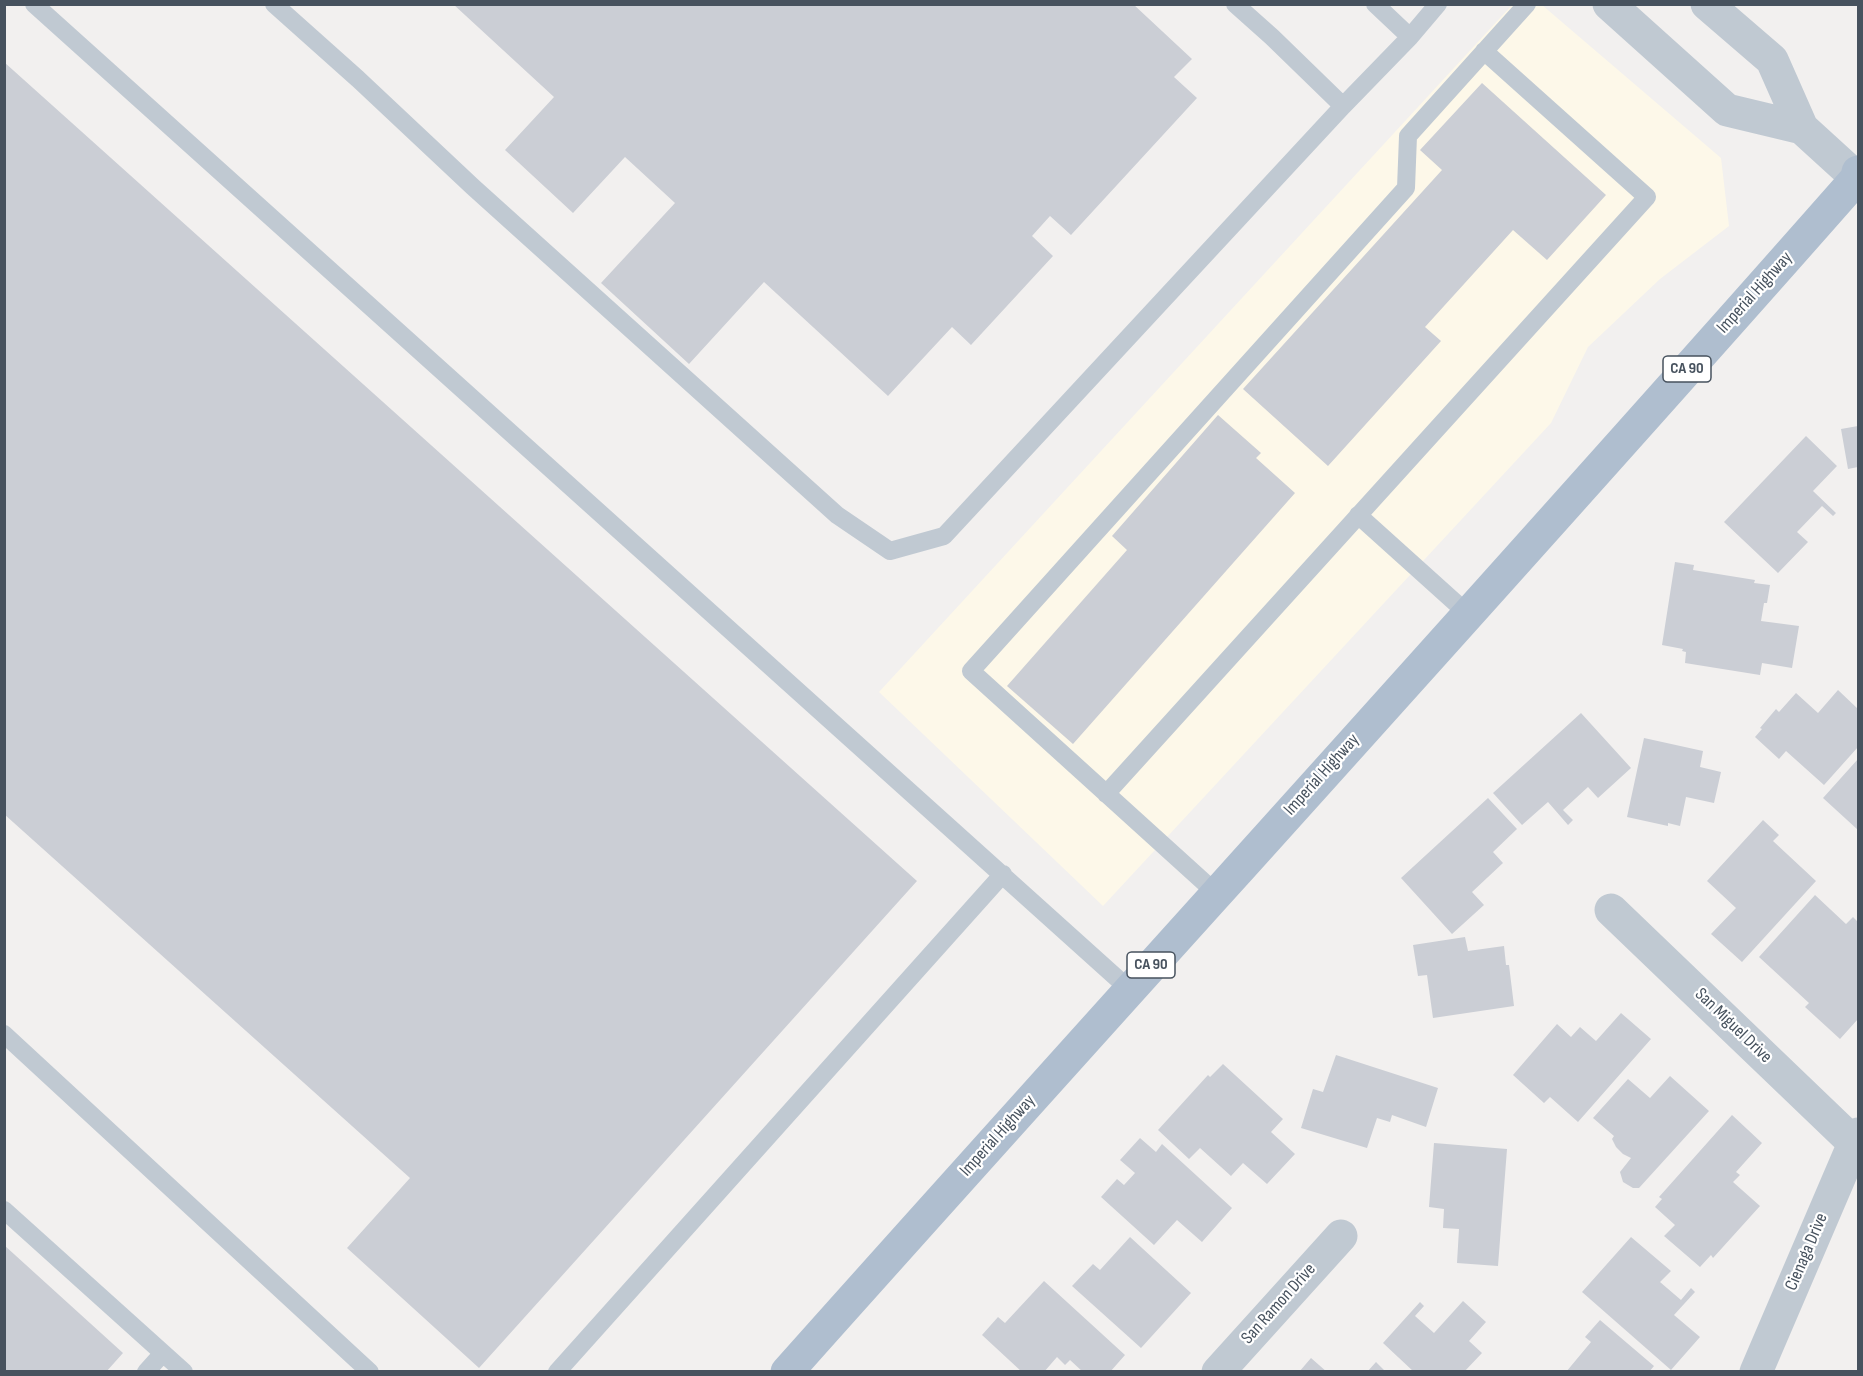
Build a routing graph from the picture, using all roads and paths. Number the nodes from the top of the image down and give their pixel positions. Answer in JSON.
{"nodes":[{"id":1,"x":34,"y":4,"type":"edge"},
{"id":2,"x":274,"y":4,"type":"edge"},
{"id":3,"x":1235,"y":4,"type":"edge"},
{"id":4,"x":1375,"y":4,"type":"edge"},
{"id":5,"x":1438,"y":4,"type":"edge"},
{"id":6,"x":1527,"y":4,"type":"edge"},
{"id":7,"x":1609,"y":4,"type":"edge"},
{"id":8,"x":1707,"y":4,"type":"edge"},
{"id":9,"x":1410,"y":37,"type":"junction"},
{"id":10,"x":1484,"y":51,"type":"junction"},
{"id":11,"x":1343,"y":106,"type":"junction"},
{"id":12,"x":1802,"y":128,"type":"junction"},
{"id":13,"x":1858,"y":176,"type":"edge"},
{"id":14,"x":1358,"y":515,"type":"junction"},
{"id":15,"x":1468,"y":614,"type":"junction"},
{"id":16,"x":1106,"y":794,"type":"junction"},
{"id":17,"x":1003,"y":874,"type":"junction"},
{"id":18,"x":1216,"y":893,"type":"junction"},
{"id":19,"x":1611,"y":910,"type":"dead end"},
{"id":20,"x":1129,"y":989,"type":"junction"},
{"id":21,"x":4,"y":1034,"type":"edge"},
{"id":22,"x":1856,"y":1138,"type":"edge"},
{"id":23,"x":4,"y":1210,"type":"edge"},
{"id":24,"x":1341,"y":1236,"type":"dead end"},
{"id":25,"x":163,"y":1353,"type":"junction"},
{"id":26,"x":146,"y":1371,"type":"edge"},
{"id":27,"x":184,"y":1371,"type":"edge"},
{"id":28,"x":370,"y":1371,"type":"edge"},
{"id":29,"x":557,"y":1371,"type":"edge"},
{"id":30,"x":787,"y":1371,"type":"edge"},
{"id":31,"x":1218,"y":1371,"type":"edge"},
{"id":32,"x":1756,"y":1371,"type":"edge"}],
"edges":[{"from":1,"to":17,"type":"lane"},
{"from":2,"to":11,"type":"lane"},
{"from":3,"to":11,"type":"lane"},
{"from":4,"to":9,"type":"lane"},
{"from":5,"to":9,"type":"lane"},
{"from":6,"to":10,"type":"lane"},
{"from":7,"to":12,"type":"street"},
{"from":8,"to":12,"type":"street"},
{"from":9,"to":11,"type":"lane"},
{"from":10,"to":14,"type":"lane"},
{"from":10,"to":16,"type":"lane"},
{"from":12,"to":13,"type":"street"},
{"from":13,"to":15,"type":"main road","name":"Imperial Highway","number":"CA 90"},
{"from":14,"to":15,"type":"lane"},
{"from":14,"to":16,"type":"lane"},
{"from":15,"to":18,"type":"main road","name":"Imperial Highway","number":"CA 90"},
{"from":16,"to":18,"type":"lane"},
{"from":17,"to":20,"type":"lane"},
{"from":17,"to":29,"type":"lane"},
{"from":18,"to":20,"type":"main road","name":"Imperial Highway","number":"CA 90"},
{"from":19,"to":22,"type":"street","name":"San Miguel Drive"},
{"from":20,"to":30,"type":"main road","name":"Imperial Highway","number":"CA 90"},
{"from":21,"to":28,"type":"lane"},
{"from":22,"to":32,"type":"street","name":"Cienaga Drive"},
{"from":23,"to":25,"type":"lane"},
{"from":24,"to":31,"type":"street","name":"San Ramon Drive"},
{"from":25,"to":26,"type":"lane"},
{"from":25,"to":27,"type":"lane"}]}
